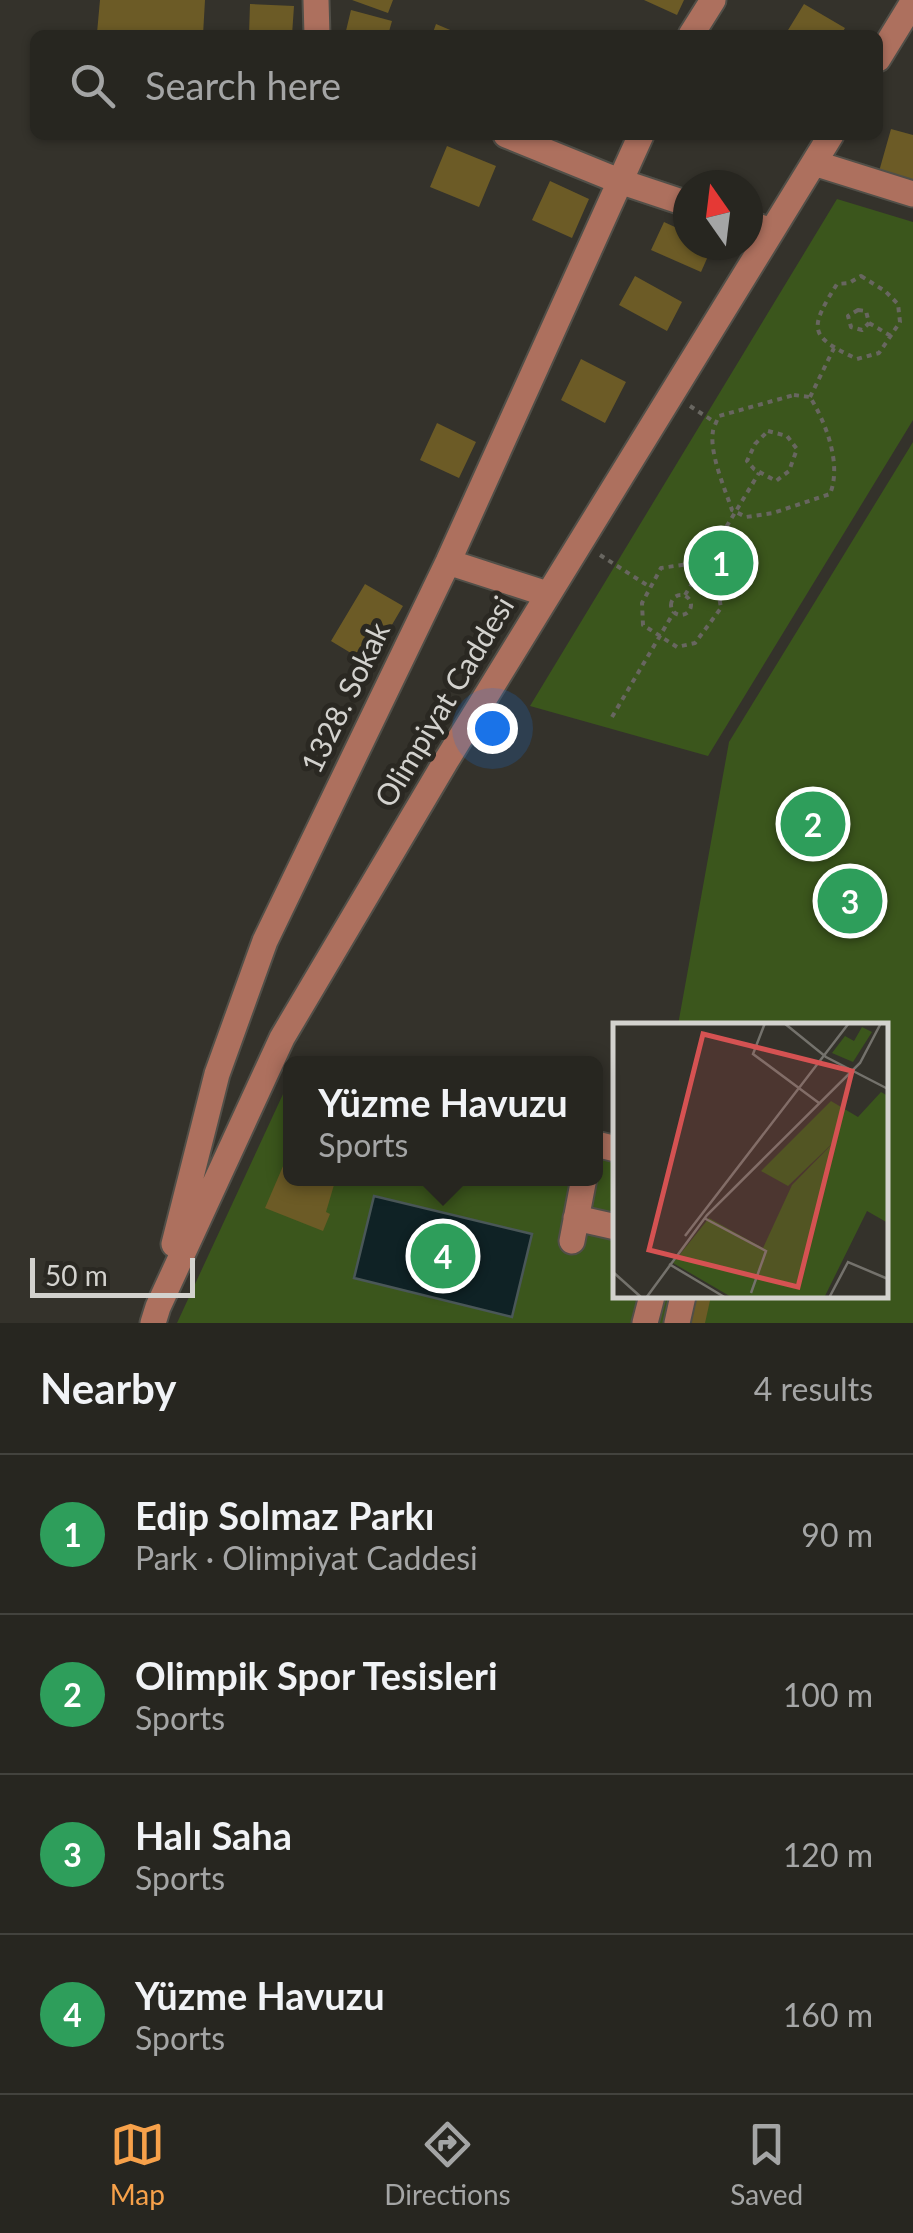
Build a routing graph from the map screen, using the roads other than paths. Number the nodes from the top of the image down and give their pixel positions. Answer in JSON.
{"nodes":[{"id":1,"x":316,"y":0,"type":"edge"},
{"id":2,"x":713,"y":0,"type":"edge"},
{"id":3,"x":913,"y":2,"type":"edge"},
{"id":4,"x":317,"y":30,"type":"edge"},
{"id":5,"x":694,"y":30,"type":"edge"},
{"id":6,"x":883,"y":51,"type":"edge"},
{"id":7,"x":518,"y":140,"type":"edge"},
{"id":8,"x":639,"y":140,"type":"edge"},
{"id":9,"x":828,"y":140,"type":"edge"},
{"id":10,"x":814,"y":163,"type":"junction"},
{"id":11,"x":619,"y":182,"type":"junction"},
{"id":12,"x":913,"y":194,"type":"edge"},
{"id":13,"x":673,"y":199,"type":"edge"},
{"id":14,"x":763,"y":223,"type":"edge"},
{"id":15,"x":743,"y":260,"type":"edge"},
{"id":16,"x":448,"y":562,"type":"junction"},
{"id":17,"x":548,"y":594,"type":"junction"},
{"id":18,"x":281,"y":1064,"type":"edge"},
{"id":19,"x":582,"y":1186,"type":"edge"},
{"id":20,"x":613,"y":1226,"type":"edge"},
{"id":21,"x":651,"y":1298,"type":"edge"},
{"id":22,"x":682,"y":1298,"type":"edge"},
{"id":23,"x":155,"y":1315,"type":"edge"},
{"id":24,"x":645,"y":1323,"type":"edge"},
{"id":25,"x":676,"y":1323,"type":"edge"}],
"edges":[{"from":1,"to":4,"type":"street"},
{"from":2,"to":5,"type":"street"},
{"from":3,"to":6,"type":"street"},
{"from":7,"to":11,"type":"street"},
{"from":8,"to":11,"type":"street","name":"1328. Sokak"},
{"from":9,"to":10,"type":"street","name":"Olimpiyat Caddesi"},
{"from":10,"to":12,"type":"street"},
{"from":10,"to":14,"type":"street","name":"Olimpiyat Caddesi"},
{"from":11,"to":13,"type":"street"},
{"from":11,"to":16,"type":"street","name":"1328. Sokak"},
{"from":15,"to":17,"type":"street","name":"Olimpiyat Caddesi"},
{"from":16,"to":17,"type":"street"},
{"from":16,"to":23,"type":"street","name":"1328. Sokak"},
{"from":17,"to":18,"type":"street","name":"Olimpiyat Caddesi"},
{"from":18,"to":23,"type":"street","name":"Olimpiyat Caddesi"},
{"from":19,"to":20,"type":"street"},
{"from":21,"to":24,"type":"street"},
{"from":22,"to":25,"type":"street"}]}
